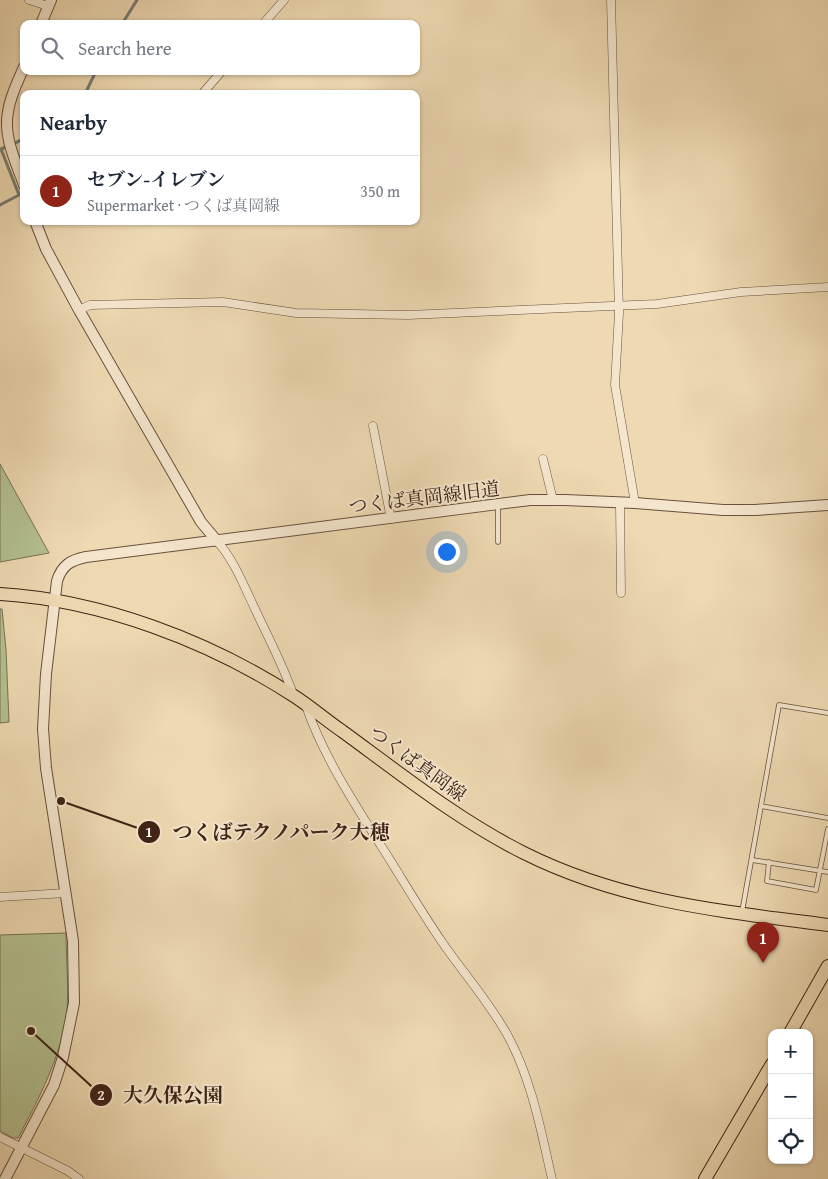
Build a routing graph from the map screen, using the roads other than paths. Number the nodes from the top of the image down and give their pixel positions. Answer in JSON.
{"nodes":[{"id":1,"x":29,"y":0,"type":"edge"},
{"id":2,"x":284,"y":0,"type":"edge"},
{"id":3,"x":611,"y":0,"type":"edge"},
{"id":4,"x":49,"y":3,"type":"edge"},
{"id":5,"x":43,"y":20,"type":"edge"},
{"id":6,"x":266,"y":20,"type":"edge"},
{"id":7,"x":21,"y":75,"type":"edge"},
{"id":8,"x":219,"y":75,"type":"edge"},
{"id":9,"x":205,"y":90,"type":"edge"},
{"id":10,"x":4,"y":124,"type":"edge"},
{"id":11,"x":20,"y":174,"type":"edge"},
{"id":12,"x":37,"y":225,"type":"edge"},
{"id":13,"x":828,"y":287,"type":"edge"},
{"id":14,"x":618,"y":306,"type":"junction"},
{"id":15,"x":79,"y":310,"type":"junction"},
{"id":16,"x":373,"y":426,"type":"dead end"},
{"id":17,"x":543,"y":459,"type":"dead end"},
{"id":18,"x":553,"y":500,"type":"junction"},
{"id":19,"x":620,"y":502,"type":"junction"},
{"id":20,"x":635,"y":503,"type":"junction"},
{"id":21,"x":498,"y":505,"type":"junction"},
{"id":22,"x":828,"y":505,"type":"edge"},
{"id":23,"x":391,"y":519,"type":"junction"},
{"id":24,"x":217,"y":541,"type":"junction"},
{"id":25,"x":498,"y":542,"type":"dead end"},
{"id":26,"x":621,"y":593,"type":"dead end"},
{"id":27,"x":0,"y":594,"type":"edge"},
{"id":28,"x":55,"y":600,"type":"junction"},
{"id":29,"x":294,"y":696,"type":"junction"},
{"id":30,"x":306,"y":705,"type":"junction"},
{"id":31,"x":828,"y":713,"type":"edge"},
{"id":32,"x":761,"y":806,"type":"junction"},
{"id":33,"x":828,"y":818,"type":"edge"},
{"id":34,"x":828,"y":829,"type":"edge"},
{"id":35,"x":752,"y":860,"type":"junction"},
{"id":36,"x":770,"y":862,"type":"junction"},
{"id":37,"x":820,"y":870,"type":"junction"},
{"id":38,"x":828,"y":872,"type":"edge"},
{"id":39,"x":66,"y":892,"type":"junction"},
{"id":40,"x":0,"y":898,"type":"edge"},
{"id":41,"x":742,"y":914,"type":"junction"},
{"id":42,"x":828,"y":926,"type":"edge"},
{"id":43,"x":827,"y":968,"type":"edge"},
{"id":44,"x":792,"y":1029,"type":"edge"},
{"id":45,"x":768,"y":1071,"type":"edge"},
{"id":46,"x":0,"y":1137,"type":"edge"},
{"id":47,"x":21,"y":1148,"type":"junction"},
{"id":48,"x":5,"y":1179,"type":"edge"},
{"id":49,"x":79,"y":1179,"type":"edge"},
{"id":50,"x":552,"y":1179,"type":"edge"},
{"id":51,"x":705,"y":1179,"type":"edge"}],
"edges":[{"from":1,"to":4,"type":"street"},
{"from":2,"to":6,"type":"street"},
{"from":3,"to":14,"type":"street"},
{"from":4,"to":5,"type":"street"},
{"from":7,"to":10,"type":"street"},
{"from":8,"to":9,"type":"street"},
{"from":10,"to":11,"type":"street"},
{"from":12,"to":15,"type":"street"},
{"from":13,"to":14,"type":"street"},
{"from":14,"to":15,"type":"street"},
{"from":14,"to":20,"type":"street"},
{"from":15,"to":24,"type":"street"},
{"from":16,"to":23,"type":"street"},
{"from":17,"to":18,"type":"street"},
{"from":18,"to":19,"type":"street","name":"つくば真岡線旧道"},
{"from":18,"to":21,"type":"street","name":"つくば真岡線旧道"},
{"from":19,"to":20,"type":"street","name":"つくば真岡線旧道"},
{"from":19,"to":26,"type":"street"},
{"from":20,"to":22,"type":"street","name":"つくば真岡線旧道"},
{"from":21,"to":23,"type":"street","name":"つくば真岡線旧道"},
{"from":21,"to":25,"type":"lane"},
{"from":23,"to":24,"type":"street","name":"つくば真岡線旧道"},
{"from":24,"to":28,"type":"street","name":"つくば真岡線旧道"},
{"from":24,"to":29,"type":"street"},
{"from":27,"to":28,"type":"main road","name":"つくば真岡線"},
{"from":28,"to":29,"type":"main road","name":"つくば真岡線"},
{"from":28,"to":39,"type":"street","name":"つくば真岡線旧道"},
{"from":29,"to":30,"type":"main road","name":"つくば真岡線"},
{"from":30,"to":41,"type":"main road","name":"つくば真岡線"},
{"from":30,"to":50,"type":"street"},
{"from":31,"to":32,"type":"lane"},
{"from":32,"to":33,"type":"lane"},
{"from":32,"to":35,"type":"lane"},
{"from":34,"to":37,"type":"lane"},
{"from":35,"to":36,"type":"lane"},
{"from":35,"to":41,"type":"lane"},
{"from":36,"to":37,"type":"lane"},
{"from":36,"to":37,"type":"lane"},
{"from":37,"to":38,"type":"lane"},
{"from":39,"to":40,"type":"street"},
{"from":39,"to":47,"type":"street","name":"つくば真岡線旧道"},
{"from":41,"to":42,"type":"main road","name":"つくば真岡線"},
{"from":43,"to":44,"type":"main road"},
{"from":45,"to":51,"type":"main road"},
{"from":46,"to":47,"type":"street"},
{"from":47,"to":48,"type":"street","name":"つくば真岡線旧道"},
{"from":47,"to":49,"type":"street"}]}
